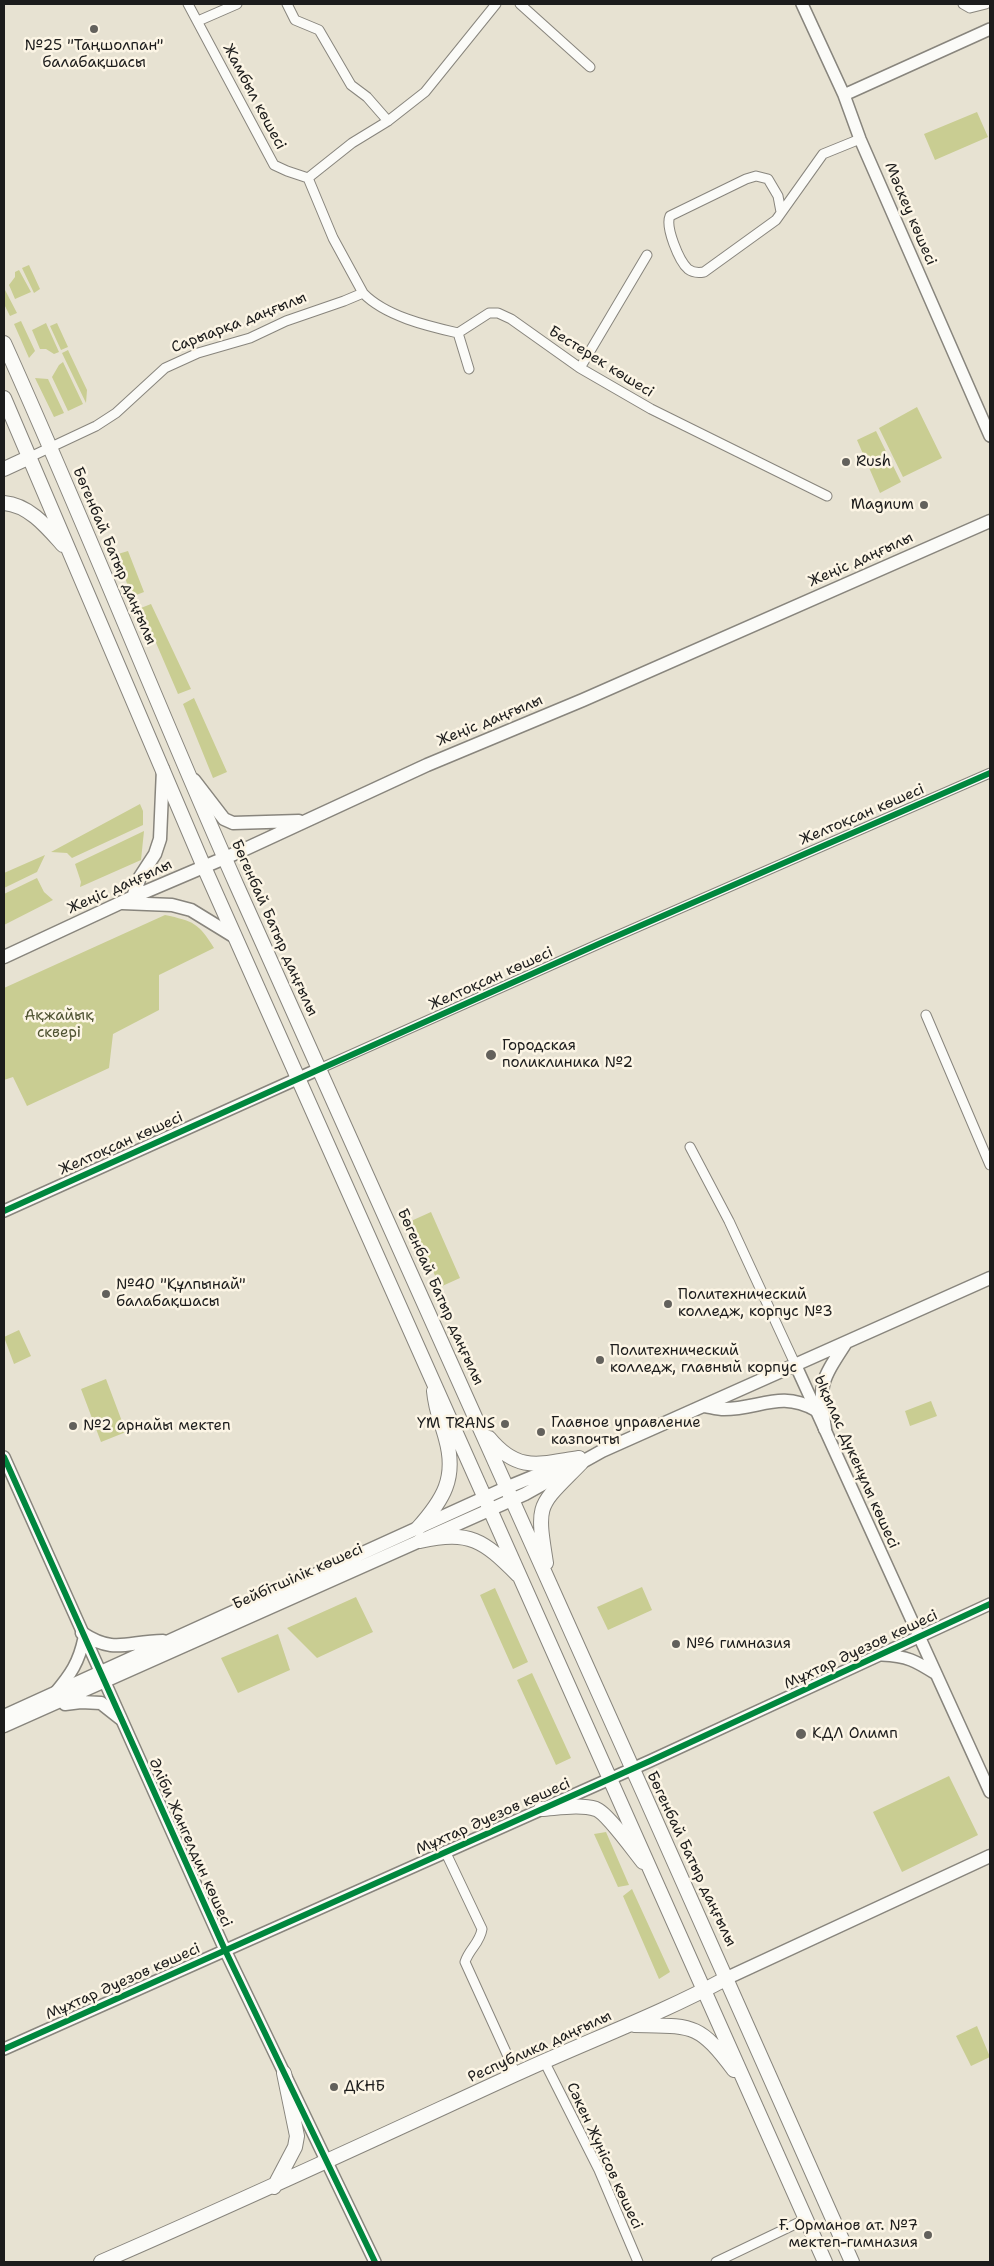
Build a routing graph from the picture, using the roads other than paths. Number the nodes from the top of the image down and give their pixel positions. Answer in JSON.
{"nodes":[{"id":1,"x":188,"y":4,"type":"edge"},
{"id":2,"x":236,"y":4,"type":"edge"},
{"id":3,"x":287,"y":4,"type":"edge"},
{"id":4,"x":496,"y":4,"type":"edge"},
{"id":5,"x":520,"y":4,"type":"edge"},
{"id":6,"x":802,"y":4,"type":"edge"},
{"id":7,"x":963,"y":4,"type":"edge"},
{"id":8,"x":986,"y":4,"type":"edge"},
{"id":9,"x":198,"y":21,"type":"junction"},
{"id":10,"x":990,"y":29,"type":"edge"},
{"id":11,"x":590,"y":67,"type":"dead end"},
{"id":12,"x":844,"y":95,"type":"junction"},
{"id":13,"x":388,"y":121,"type":"junction"},
{"id":14,"x":860,"y":138,"type":"junction"},
{"id":15,"x":308,"y":178,"type":"junction"},
{"id":16,"x":781,"y":212,"type":"junction"},
{"id":17,"x":647,"y":255,"type":"dead end"},
{"id":18,"x":363,"y":293,"type":"junction"},
{"id":19,"x":458,"y":332,"type":"junction"},
{"id":20,"x":4,"y":343,"type":"edge"},
{"id":21,"x":580,"y":368,"type":"junction"},
{"id":22,"x":469,"y":369,"type":"dead end"},
{"id":23,"x":4,"y":398,"type":"edge"},
{"id":24,"x":990,"y":436,"type":"edge"},
{"id":25,"x":50,"y":448,"type":"junction"},
{"id":26,"x":30,"y":457,"type":"junction"},
{"id":27,"x":4,"y":469,"type":"edge"},
{"id":28,"x":827,"y":496,"type":"dead end"},
{"id":29,"x":4,"y":503,"type":"edge"},
{"id":30,"x":990,"y":521,"type":"edge"},
{"id":31,"x":71,"y":554,"type":"junction"},
{"id":32,"x":163,"y":770,"type":"junction"},
{"id":33,"x":187,"y":772,"type":"junction"},
{"id":34,"x":990,"y":773,"type":"edge"},
{"id":35,"x":304,"y":821,"type":"junction"},
{"id":36,"x":224,"y":858,"type":"junction"},
{"id":37,"x":204,"y":867,"type":"junction"},
{"id":38,"x":133,"y":897,"type":"junction"},
{"id":39,"x":122,"y":903,"type":"junction"},
{"id":40,"x":235,"y":936,"type":"junction"},
{"id":41,"x":4,"y":957,"type":"edge"},
{"id":42,"x":926,"y":1015,"type":"dead end"},
{"id":43,"x":319,"y":1069,"type":"junction"},
{"id":44,"x":299,"y":1078,"type":"junction"},
{"id":45,"x":690,"y":1147,"type":"dead end"},
{"id":46,"x":990,"y":1165,"type":"edge"},
{"id":47,"x":4,"y":1211,"type":"edge"},
{"id":48,"x":990,"y":1278,"type":"edge"},
{"id":49,"x":844,"y":1344,"type":"junction"},
{"id":50,"x":796,"y":1366,"type":"junction"},
{"id":51,"x":433,"y":1380,"type":"junction"},
{"id":52,"x":705,"y":1406,"type":"junction"},
{"id":53,"x":816,"y":1410,"type":"junction"},
{"id":54,"x":481,"y":1428,"type":"junction"},
{"id":55,"x":825,"y":1429,"type":"junction"},
{"id":56,"x":4,"y":1457,"type":"edge"},
{"id":57,"x":580,"y":1461,"type":"junction"},
{"id":58,"x":510,"y":1493,"type":"junction"},
{"id":59,"x":489,"y":1503,"type":"junction"},
{"id":60,"x":419,"y":1535,"type":"junction"},
{"id":61,"x":548,"y":1579,"type":"junction"},
{"id":62,"x":524,"y":1582,"type":"junction"},
{"id":63,"x":990,"y":1604,"type":"edge"},
{"id":64,"x":83,"y":1635,"type":"junction"},
{"id":65,"x":919,"y":1637,"type":"junction"},
{"id":66,"x":170,"y":1641,"type":"junction"},
{"id":67,"x":878,"y":1655,"type":"junction"},
{"id":68,"x":937,"y":1675,"type":"junction"},
{"id":69,"x":102,"y":1678,"type":"junction"},
{"id":70,"x":55,"y":1693,"type":"junction"},
{"id":71,"x":38,"y":1711,"type":"junction"},
{"id":72,"x":4,"y":1716,"type":"edge"},
{"id":73,"x":120,"y":1718,"type":"junction"},
{"id":74,"x":4,"y":1726,"type":"edge"},
{"id":75,"x":632,"y":1769,"type":"junction"},
{"id":76,"x":611,"y":1778,"type":"junction"},
{"id":77,"x":990,"y":1792,"type":"edge"},
{"id":78,"x":541,"y":1809,"type":"junction"},
{"id":79,"x":445,"y":1852,"type":"junction"},
{"id":80,"x":990,"y":1856,"type":"edge"},
{"id":81,"x":653,"y":1873,"type":"junction"},
{"id":82,"x":225,"y":1950,"type":"junction"},
{"id":83,"x":727,"y":1978,"type":"junction"},
{"id":84,"x":703,"y":1985,"type":"junction"},
{"id":85,"x":631,"y":2025,"type":"junction"},
{"id":86,"x":4,"y":2049,"type":"edge"},
{"id":87,"x":544,"y":2062,"type":"junction"},
{"id":88,"x":514,"y":2069,"type":"junction"},
{"id":89,"x":284,"y":2073,"type":"junction"},
{"id":90,"x":749,"y":2091,"type":"junction"},
{"id":91,"x":328,"y":2162,"type":"junction"},
{"id":92,"x":274,"y":2187,"type":"junction"},
{"id":93,"x":806,"y":2219,"type":"junction"},
{"id":94,"x":102,"y":2262,"type":"edge"},
{"id":95,"x":375,"y":2262,"type":"edge"},
{"id":96,"x":638,"y":2262,"type":"edge"},
{"id":97,"x":716,"y":2262,"type":"edge"},
{"id":98,"x":825,"y":2262,"type":"edge"},
{"id":99,"x":852,"y":2262,"type":"edge"}],
"edges":[{"from":1,"to":9,"type":"street","name":"Жамбыл көшесі"},
{"from":2,"to":9,"type":"street"},
{"from":3,"to":13,"type":"street"},
{"from":4,"to":13,"type":"street"},
{"from":5,"to":11,"type":"street"},
{"from":6,"to":12,"type":"street","name":"Мәскеу көшесі"},
{"from":7,"to":8,"type":"street"},
{"from":9,"to":15,"type":"street","name":"Жамбыл көшесі"},
{"from":10,"to":12,"type":"street"},
{"from":12,"to":14,"type":"street","name":"Мәскеу көшесі"},
{"from":13,"to":15,"type":"street"},
{"from":14,"to":16,"type":"street"},
{"from":14,"to":24,"type":"street","name":"Мәскеу көшесі"},
{"from":15,"to":18,"type":"street"},
{"from":16,"to":16,"type":"street"},
{"from":17,"to":21,"type":"street"},
{"from":18,"to":19,"type":"street"},
{"from":18,"to":25,"type":"street","name":"Сарыарқа даңғылы"},
{"from":19,"to":21,"type":"street","name":"Бестерек көшесі"},
{"from":19,"to":22,"type":"street"},
{"from":20,"to":25,"type":"main road","name":"Бөгенбай Батыр даңғылы"},
{"from":21,"to":28,"type":"street","name":"Бестерек көшесі"},
{"from":23,"to":26,"type":"main road"},
{"from":25,"to":26,"type":"street","name":"Сарыарқа даңғылы"},
{"from":25,"to":33,"type":"main road","name":"Бөгенбай Батыр даңғылы"},
{"from":26,"to":27,"type":"main road","name":"Сарыарқа даңғылы"},
{"from":26,"to":31,"type":"main road"},
{"from":29,"to":31,"type":"main road"},
{"from":30,"to":35,"type":"main road","name":"Жеңіс даңғылы"},
{"from":31,"to":32,"type":"main road"},
{"from":32,"to":37,"type":"main road"},
{"from":32,"to":38,"type":"main road"},
{"from":33,"to":35,"type":"main road"},
{"from":33,"to":36,"type":"main road","name":"Бөгенбай Батыр даңғылы"},
{"from":34,"to":43,"type":"street","name":"Желтоқсан көшесі"},
{"from":35,"to":36,"type":"main road","name":"Жеңіс даңғылы"},
{"from":36,"to":37,"type":"main road","name":"Жеңіс даңғылы"},
{"from":36,"to":43,"type":"main road","name":"Бөгенбай Батыр даңғылы"},
{"from":37,"to":38,"type":"main road","name":"Жеңіс даңғылы"},
{"from":37,"to":40,"type":"main road"},
{"from":38,"to":39,"type":"main road","name":"Жеңіс даңғылы"},
{"from":39,"to":40,"type":"main road"},
{"from":39,"to":41,"type":"main road","name":"Жеңіс даңғылы"},
{"from":40,"to":44,"type":"main road"},
{"from":42,"to":46,"type":"street"},
{"from":43,"to":44,"type":"street","name":"Желтоқсан көшесі"},
{"from":43,"to":54,"type":"main road","name":"Бөгенбай Батыр даңғылы"},
{"from":44,"to":47,"type":"street","name":"Желтоқсан көшесі"},
{"from":44,"to":51,"type":"main road"},
{"from":45,"to":50,"type":"street","name":"Ықылас Дүкенұлы көшесі"},
{"from":48,"to":49,"type":"main road","name":"Бейбітшілік көшесі"},
{"from":49,"to":50,"type":"main road","name":"Бейбітшілік көшесі"},
{"from":49,"to":55,"type":"main road"},
{"from":50,"to":52,"type":"main road","name":"Бейбітшілік көшесі"},
{"from":50,"to":53,"type":"street","name":"Ықылас Дүкенұлы көшесі"},
{"from":51,"to":59,"type":"main road"},
{"from":51,"to":60,"type":"main road"},
{"from":52,"to":53,"type":"main road"},
{"from":52,"to":57,"type":"main road","name":"Бейбітшілік көшесі"},
{"from":53,"to":55,"type":"street","name":"Ықылас Дүкенұлы көшесі"},
{"from":54,"to":57,"type":"main road"},
{"from":54,"to":58,"type":"main road","name":"Бөгенбай Батыр даңғылы"},
{"from":55,"to":65,"type":"street","name":"Ықылас Дүкенұлы көшесі"},
{"from":56,"to":64,"type":"street","name":"Әліби Жангелдин көшесі"},
{"from":57,"to":58,"type":"main road","name":"Бейбітшілік көшесі"},
{"from":57,"to":61,"type":"main road"},
{"from":58,"to":59,"type":"main road","name":"Бейбітшілік көшесі"},
{"from":58,"to":61,"type":"main road","name":"Бөгенбай Батыр даңғылы"},
{"from":59,"to":60,"type":"main road","name":"Бейбітшілік көшесі"},
{"from":59,"to":62,"type":"main road"},
{"from":60,"to":62,"type":"main road"},
{"from":60,"to":66,"type":"main road","name":"Бейбітшілік көшесі"},
{"from":60,"to":69,"type":"main road","name":"Бейбітшілік көшесі"},
{"from":61,"to":75,"type":"main road","name":"Бөгенбай Батыр даңғылы"},
{"from":62,"to":76,"type":"main road"},
{"from":63,"to":65,"type":"street","name":"Мұхтар Әуезов көшесі"},
{"from":64,"to":66,"type":"main road"},
{"from":64,"to":69,"type":"street","name":"Әліби Жангелдин көшесі"},
{"from":64,"to":70,"type":"street"},
{"from":65,"to":67,"type":"street","name":"Мұхтар Әуезов көшесі"},
{"from":65,"to":68,"type":"street","name":"Ықылас Дүкенұлы көшесі"},
{"from":66,"to":69,"type":"main road","name":"Бейбітшілік көшесі"},
{"from":67,"to":68,"type":"street"},
{"from":67,"to":75,"type":"street","name":"Мұхтар Әуезов көшесі"},
{"from":68,"to":77,"type":"street","name":"Ықылас Дүкенұлы көшесі"},
{"from":69,"to":70,"type":"main road","name":"Бейбітшілік көшесі"},
{"from":69,"to":71,"type":"main road","name":"Бейбітшілік көшесі"},
{"from":69,"to":73,"type":"street","name":"Әліби Жангелдин көшесі"},
{"from":70,"to":72,"type":"main road","name":"Бейбітшілік көшесі"},
{"from":71,"to":73,"type":"main road"},
{"from":71,"to":74,"type":"main road","name":"Бейбітшілік көшесі"},
{"from":73,"to":82,"type":"street","name":"Әліби Жангелдин көшесі"},
{"from":75,"to":76,"type":"street","name":"Мұхтар Әуезов көшесі"},
{"from":75,"to":83,"type":"main road","name":"Бөгенбай Батыр даңғылы"},
{"from":76,"to":78,"type":"street","name":"Мұхтар Әуезов көшесі"},
{"from":76,"to":81,"type":"main road"},
{"from":78,"to":79,"type":"street","name":"Мұхтар Әуезов көшесі"},
{"from":78,"to":81,"type":"main road"},
{"from":79,"to":82,"type":"street","name":"Мұхтар Әуезов көшесі"},
{"from":79,"to":88,"type":"street"},
{"from":80,"to":83,"type":"main road","name":"Республика даңғылы"},
{"from":81,"to":84,"type":"main road"},
{"from":82,"to":86,"type":"street","name":"Мұхтар Әуезов көшесі"},
{"from":82,"to":89,"type":"street","name":"Әліби Жангелдин көшесі"},
{"from":83,"to":84,"type":"main road","name":"Республика даңғылы"},
{"from":83,"to":99,"type":"main road","name":"Бөгенбай Батыр даңғылы"},
{"from":84,"to":85,"type":"main road","name":"Республика даңғылы"},
{"from":84,"to":90,"type":"main road"},
{"from":85,"to":87,"type":"main road","name":"Республика даңғылы"},
{"from":85,"to":90,"type":"main road"},
{"from":87,"to":88,"type":"main road","name":"Республика даңғылы"},
{"from":87,"to":96,"type":"street","name":"Сәкен Жүнісов көшесі"},
{"from":88,"to":91,"type":"main road","name":"Республика даңғылы"},
{"from":89,"to":91,"type":"street","name":"Әліби Жангелдин көшесі"},
{"from":89,"to":92,"type":"main road"},
{"from":90,"to":93,"type":"main road"},
{"from":91,"to":92,"type":"main road","name":"Республика даңғылы"},
{"from":91,"to":95,"type":"street","name":"Әліби Жангелдин көшесі"},
{"from":92,"to":94,"type":"main road","name":"Республика даңғылы"},
{"from":93,"to":97,"type":"street"},
{"from":93,"to":98,"type":"main road"}]}
